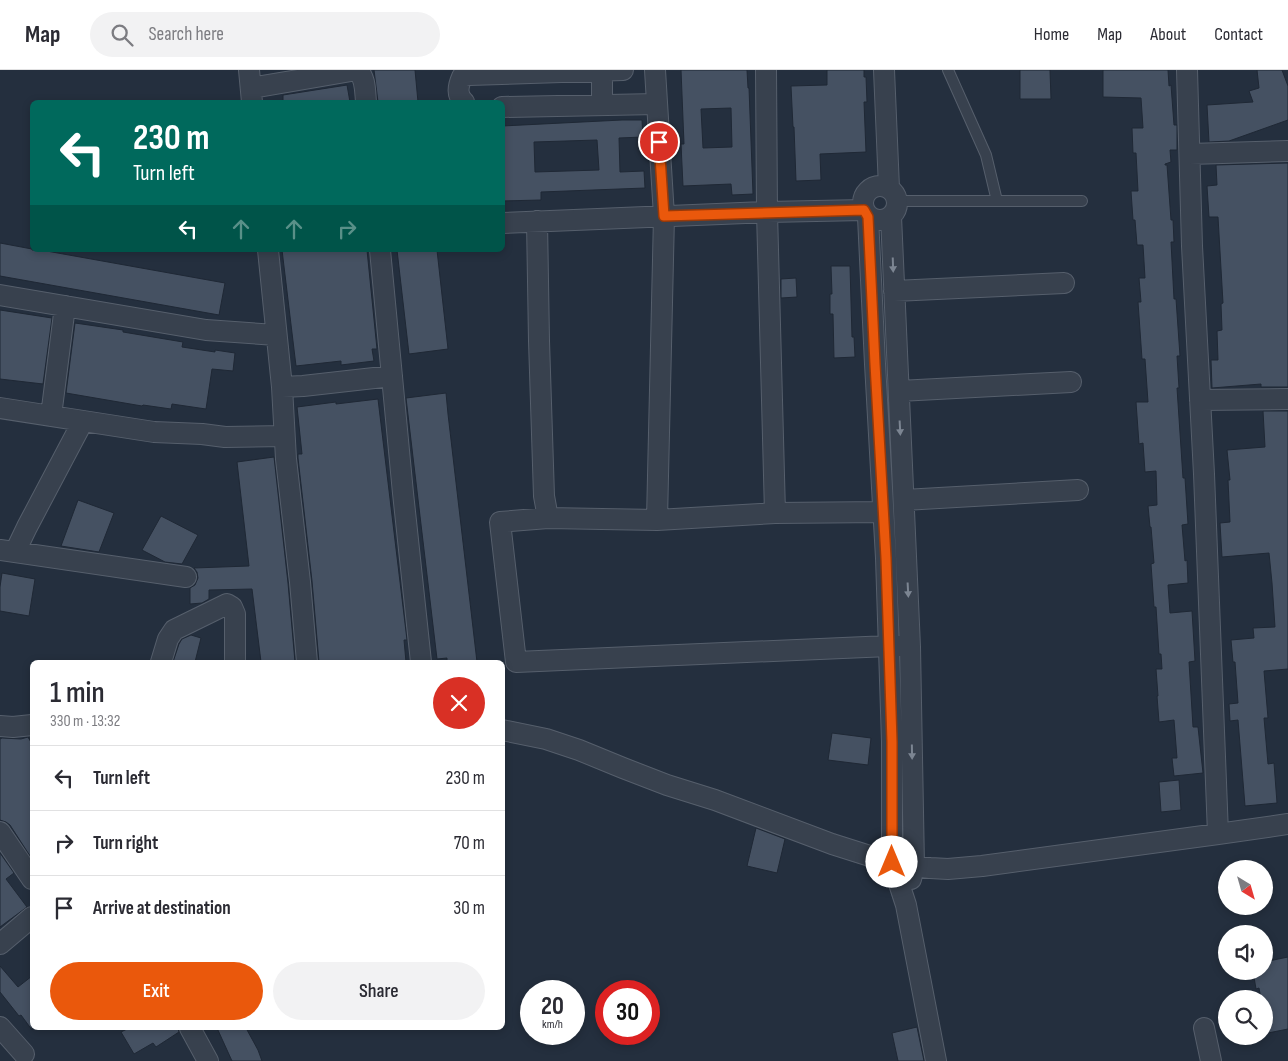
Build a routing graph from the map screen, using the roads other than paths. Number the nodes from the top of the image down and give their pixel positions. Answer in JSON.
{"nodes":[{"id":1,"x":622,"y":70,"type":"edge"},
{"id":2,"x":655,"y":70,"type":"edge"},
{"id":3,"x":766,"y":70,"type":"edge"},
{"id":4,"x":884,"y":70,"type":"edge"},
{"id":5,"x":948,"y":70,"type":"edge"},
{"id":6,"x":1187,"y":70,"type":"edge"},
{"id":7,"x":602,"y":71,"type":"edge"},
{"id":8,"x":518,"y":73,"type":"junction"},
{"id":9,"x":251,"y":87,"type":"edge"},
{"id":10,"x":366,"y":100,"type":"edge"},
{"id":11,"x":462,"y":100,"type":"edge"},
{"id":12,"x":657,"y":104,"type":"junction"},
{"id":13,"x":602,"y":105,"type":"junction"},
{"id":14,"x":511,"y":107,"type":"edge"},
{"id":15,"x":1288,"y":151,"type":"edge"},
{"id":16,"x":1190,"y":154,"type":"junction"},
{"id":17,"x":997,"y":201,"type":"junction"},
{"id":18,"x":1082,"y":201,"type":"dead end"},
{"id":19,"x":892,"y":202,"type":"junction"},
{"id":20,"x":767,"y":212,"type":"junction"},
{"id":21,"x":866,"y":213,"type":"junction"},
{"id":22,"x":664,"y":216,"type":"junction"},
{"id":23,"x":537,"y":221,"type":"junction"},
{"id":24,"x":505,"y":223,"type":"edge"},
{"id":25,"x":268,"y":252,"type":"edge"},
{"id":26,"x":380,"y":252,"type":"edge"},
{"id":27,"x":1064,"y":283,"type":"dead end"},
{"id":28,"x":894,"y":291,"type":"junction"},
{"id":29,"x":0,"y":295,"type":"edge"},
{"id":30,"x":65,"y":306,"type":"junction"},
{"id":31,"x":276,"y":335,"type":"junction"},
{"id":32,"x":874,"y":351,"type":"junction"},
{"id":33,"x":897,"y":352,"type":"junction"},
{"id":34,"x":392,"y":376,"type":"junction"},
{"id":35,"x":1071,"y":382,"type":"dead end"},
{"id":36,"x":282,"y":387,"type":"junction"},
{"id":37,"x":898,"y":391,"type":"junction"},
{"id":38,"x":1288,"y":399,"type":"edge"},
{"id":39,"x":1200,"y":400,"type":"junction"},
{"id":40,"x":0,"y":408,"type":"edge"},
{"id":41,"x":51,"y":416,"type":"junction"},
{"id":42,"x":83,"y":421,"type":"junction"},
{"id":43,"x":284,"y":436,"type":"junction"},
{"id":44,"x":1078,"y":490,"type":"dead end"},
{"id":45,"x":904,"y":500,"type":"junction"},
{"id":46,"x":884,"y":512,"type":"junction"},
{"id":47,"x":775,"y":513,"type":"junction"},
{"id":48,"x":548,"y":518,"type":"junction"},
{"id":49,"x":657,"y":520,"type":"junction"},
{"id":50,"x":7,"y":551,"type":"edge"},
{"id":51,"x":186,"y":577,"type":"dead end"},
{"id":52,"x":889,"y":646,"type":"junction"},
{"id":53,"x":910,"y":647,"type":"junction"},
{"id":54,"x":162,"y":660,"type":"edge"},
{"id":55,"x":235,"y":660,"type":"edge"},
{"id":56,"x":307,"y":660,"type":"edge"},
{"id":57,"x":421,"y":660,"type":"edge"},
{"id":58,"x":30,"y":725,"type":"edge"},
{"id":59,"x":0,"y":726,"type":"edge"},
{"id":60,"x":505,"y":731,"type":"edge"},
{"id":61,"x":892,"y":796,"type":"junction"},
{"id":62,"x":912,"y":796,"type":"junction"},
{"id":63,"x":1288,"y":824,"type":"edge"},
{"id":64,"x":0,"y":832,"type":"edge"},
{"id":65,"x":1218,"y":834,"type":"junction"},
{"id":66,"x":892,"y":862,"type":"junction"},
{"id":67,"x":914,"y":867,"type":"junction"},
{"id":68,"x":30,"y":876,"type":"edge"},
{"id":69,"x":906,"y":905,"type":"junction"},
{"id":70,"x":30,"y":919,"type":"edge"},
{"id":71,"x":0,"y":944,"type":"edge"},
{"id":72,"x":0,"y":1027,"type":"edge"},
{"id":73,"x":1204,"y":1028,"type":"dead end"},
{"id":74,"x":191,"y":1030,"type":"edge"},
{"id":75,"x":24,"y":1054,"type":"dead end"},
{"id":76,"x":208,"y":1061,"type":"edge"},
{"id":77,"x":936,"y":1061,"type":"edge"},
{"id":78,"x":1211,"y":1061,"type":"edge"}],
"edges":[{"from":1,"to":7,"type":"street"},
{"from":2,"to":12,"type":"street"},
{"from":3,"to":20,"type":"street"},
{"from":4,"to":19,"type":"street"},
{"from":5,"to":17,"type":"lane"},
{"from":6,"to":16,"type":"street"},
{"from":7,"to":8,"type":"street"},
{"from":7,"to":13,"type":"street"},
{"from":8,"to":11,"type":"street"},
{"from":8,"to":14,"type":"street"},
{"from":9,"to":10,"type":"street"},
{"from":12,"to":13,"type":"street"},
{"from":12,"to":22,"type":"street"},
{"from":13,"to":14,"type":"street"},
{"from":15,"to":16,"type":"street"},
{"from":16,"to":39,"type":"street"},
{"from":17,"to":18,"type":"lane"},
{"from":17,"to":19,"type":"lane"},
{"from":19,"to":21,"type":"street"},
{"from":19,"to":21,"type":"street"},
{"from":19,"to":28,"type":"street","one_way":true},
{"from":20,"to":21,"type":"street"},
{"from":20,"to":22,"type":"street"},
{"from":20,"to":47,"type":"street"},
{"from":21,"to":32,"type":"street"},
{"from":22,"to":23,"type":"street"},
{"from":22,"to":49,"type":"street"},
{"from":23,"to":24,"type":"street"},
{"from":23,"to":48,"type":"street"},
{"from":25,"to":31,"type":"street"},
{"from":26,"to":34,"type":"street"},
{"from":27,"to":28,"type":"street"},
{"from":28,"to":33,"type":"street"},
{"from":29,"to":30,"type":"street"},
{"from":30,"to":31,"type":"street"},
{"from":30,"to":41,"type":"street"},
{"from":31,"to":36,"type":"street"},
{"from":32,"to":33,"type":"street"},
{"from":32,"to":46,"type":"street"},
{"from":33,"to":37,"type":"street"},
{"from":34,"to":36,"type":"street"},
{"from":34,"to":57,"type":"street"},
{"from":35,"to":37,"type":"street"},
{"from":36,"to":43,"type":"street"},
{"from":37,"to":45,"type":"street","one_way":true},
{"from":38,"to":39,"type":"street"},
{"from":39,"to":65,"type":"street"},
{"from":40,"to":41,"type":"street"},
{"from":41,"to":42,"type":"street"},
{"from":42,"to":43,"type":"street"},
{"from":42,"to":50,"type":"street"},
{"from":43,"to":56,"type":"street"},
{"from":44,"to":45,"type":"street"},
{"from":45,"to":53,"type":"street","one_way":true},
{"from":46,"to":47,"type":"street"},
{"from":46,"to":52,"type":"street"},
{"from":47,"to":49,"type":"street"},
{"from":48,"to":49,"type":"street"},
{"from":48,"to":52,"type":"street"},
{"from":50,"to":51,"type":"street"},
{"from":52,"to":53,"type":"street"},
{"from":52,"to":61,"type":"street"},
{"from":53,"to":62,"type":"street","one_way":true},
{"from":54,"to":55,"type":"street"},
{"from":58,"to":59,"type":"street"},
{"from":60,"to":66,"type":"street"},
{"from":61,"to":62,"type":"street"},
{"from":61,"to":66,"type":"street"},
{"from":62,"to":67,"type":"street"},
{"from":63,"to":65,"type":"street"},
{"from":64,"to":68,"type":"street"},
{"from":65,"to":67,"type":"street"},
{"from":66,"to":67,"type":"street"},
{"from":66,"to":69,"type":"street"},
{"from":67,"to":69,"type":"street"},
{"from":69,"to":77,"type":"street"},
{"from":70,"to":71,"type":"street"},
{"from":72,"to":75,"type":"street"},
{"from":73,"to":78,"type":"street"},
{"from":74,"to":76,"type":"street"}]}
